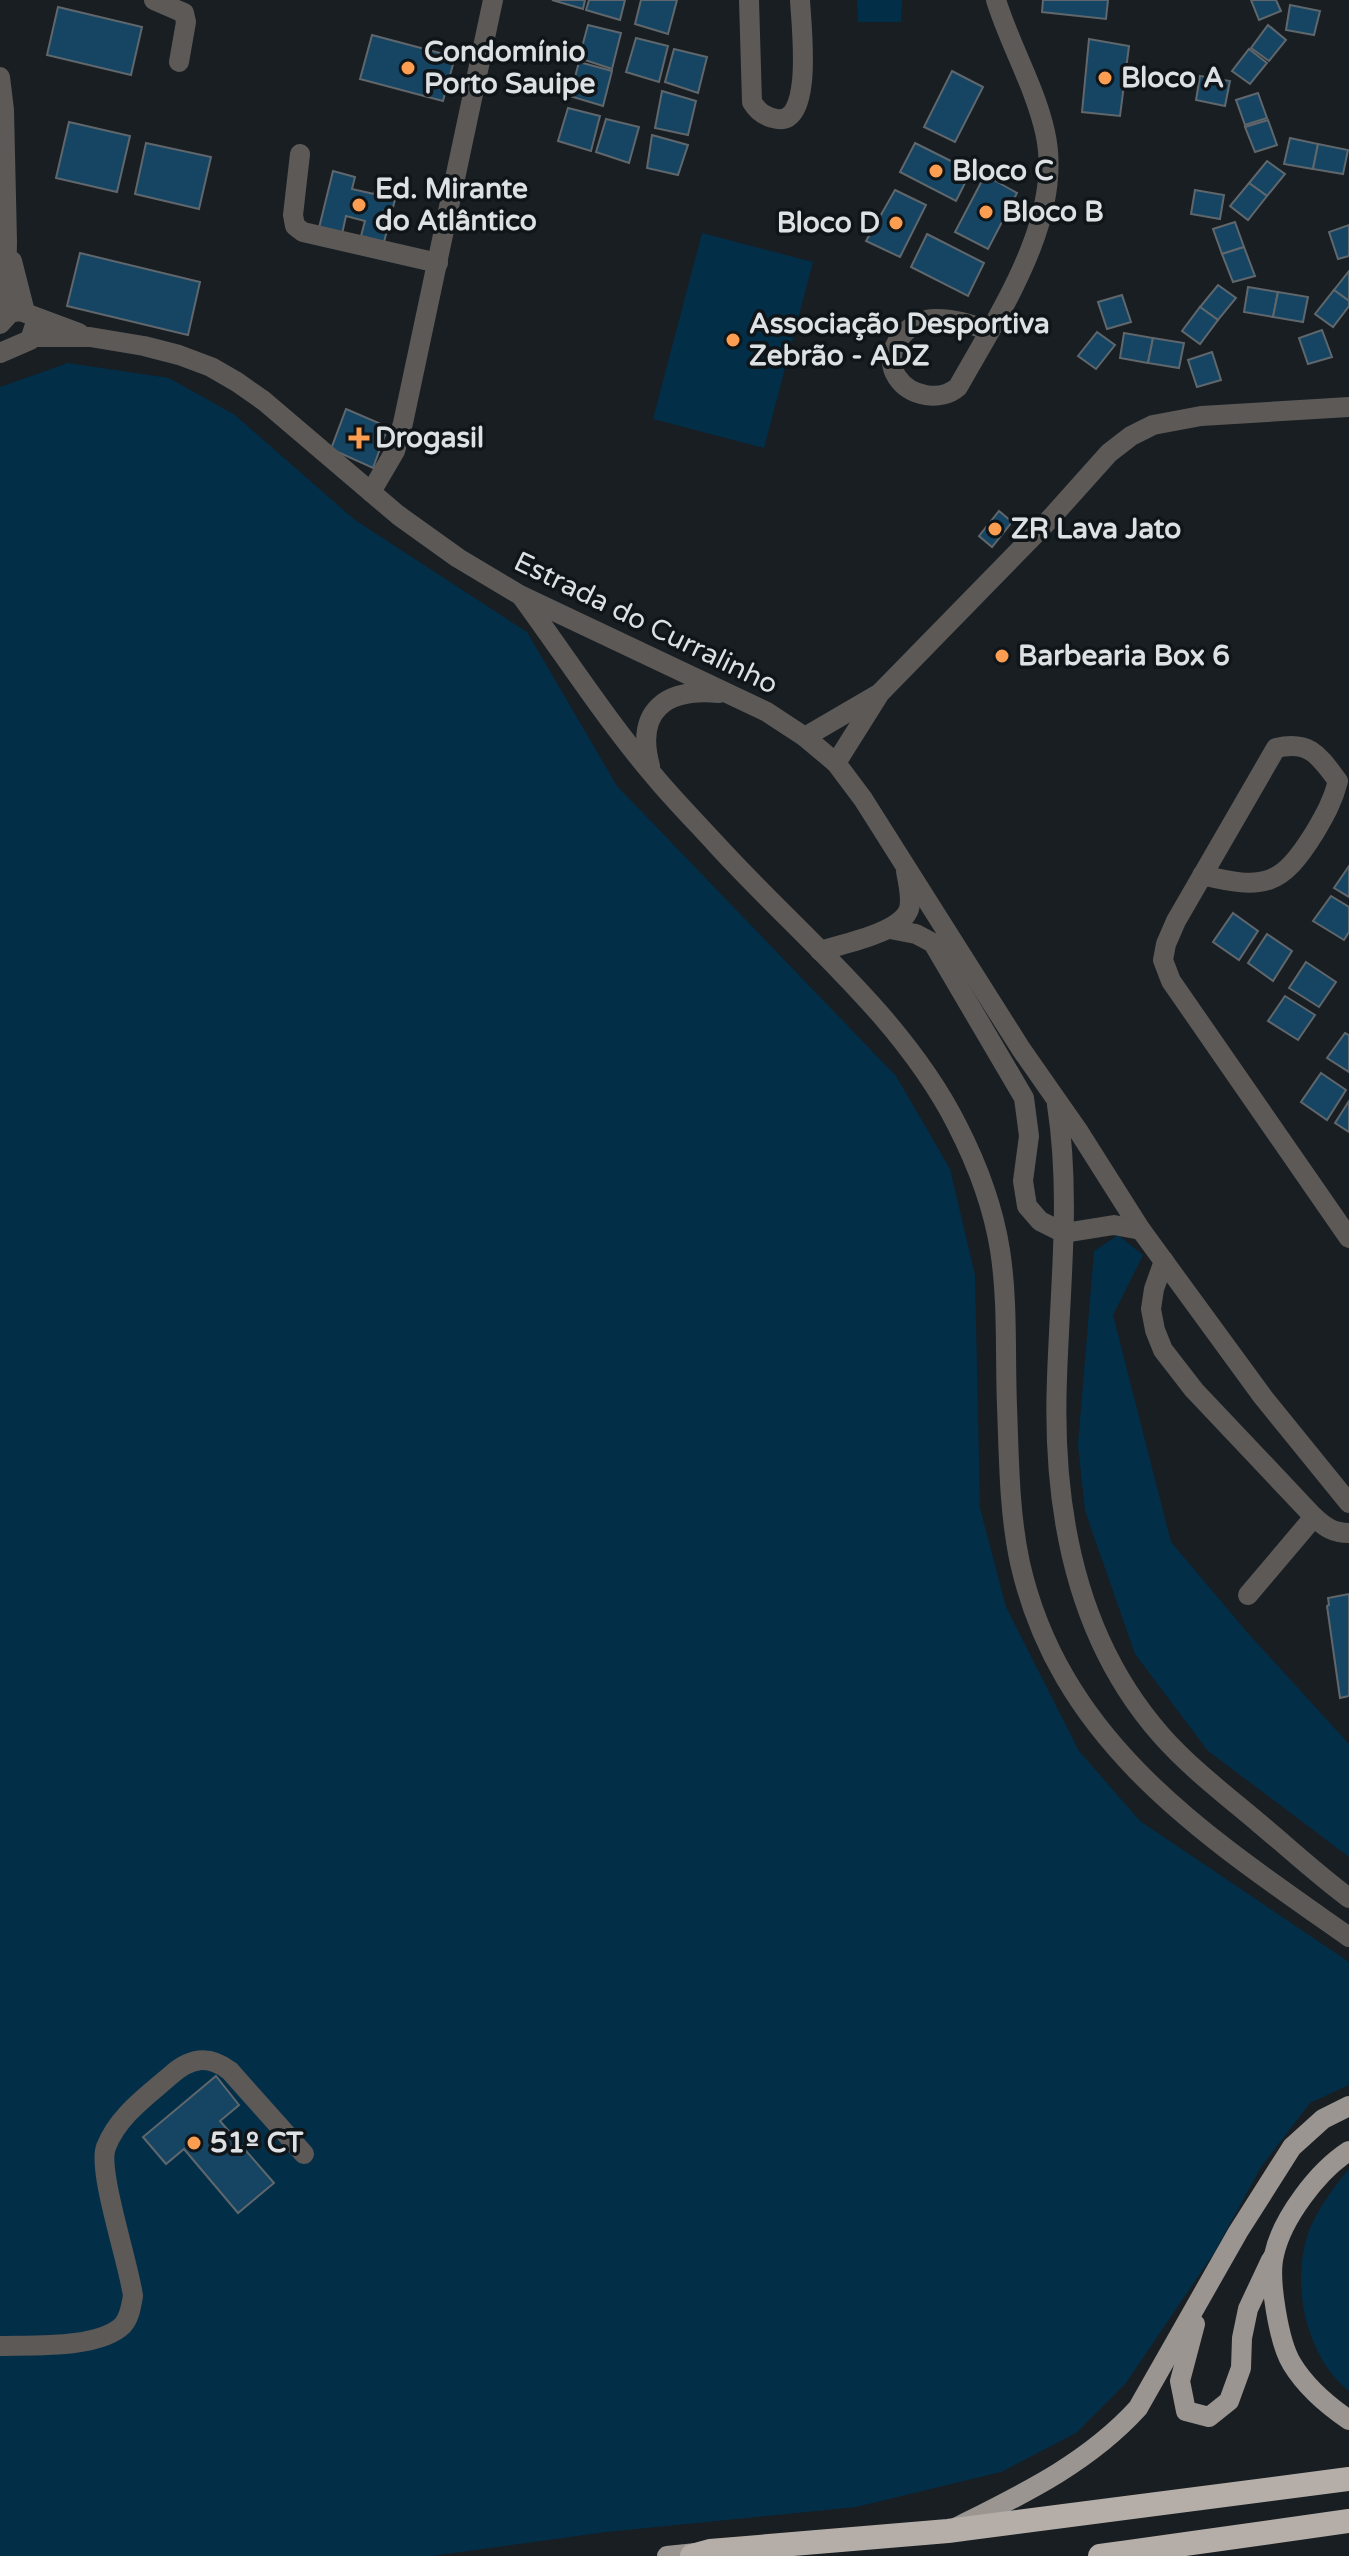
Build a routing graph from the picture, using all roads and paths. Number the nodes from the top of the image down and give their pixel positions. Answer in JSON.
{"nodes":[{"id":1,"x":154,"y":0,"type":"edge"},
{"id":2,"x":749,"y":0,"type":"edge"},
{"id":3,"x":800,"y":0,"type":"edge"},
{"id":4,"x":996,"y":0,"type":"edge"},
{"id":5,"x":490,"y":2,"type":"edge"},
{"id":6,"x":179,"y":62,"type":"dead end"},
{"id":7,"x":0,"y":77,"type":"edge"},
{"id":8,"x":300,"y":154,"type":"dead end"},
{"id":9,"x":438,"y":263,"type":"junction"},
{"id":10,"x":12,"y":317,"type":"edge"},
{"id":11,"x":990,"y":331,"type":"junction"},
{"id":12,"x":90,"y":337,"type":"junction"},
{"id":13,"x":16,"y":345,"type":"edge"},
{"id":14,"x":1349,"y":407,"type":"edge"},
{"id":15,"x":371,"y":492,"type":"junction"},
{"id":16,"x":520,"y":595,"type":"junction"},
{"id":17,"x":880,"y":693,"type":"junction"},
{"id":18,"x":731,"y":694,"type":"junction"},
{"id":19,"x":805,"y":737,"type":"junction"},
{"id":20,"x":836,"y":763,"type":"junction"},
{"id":21,"x":653,"y":774,"type":"junction"},
{"id":22,"x":905,"y":863,"type":"junction"},
{"id":23,"x":1202,"y":875,"type":"junction"},
{"id":24,"x":890,"y":929,"type":"junction"},
{"id":25,"x":820,"y":951,"type":"junction"},
{"id":26,"x":1056,"y":1098,"type":"junction"},
{"id":27,"x":1115,"y":1189,"type":"junction"},
{"id":28,"x":1097,"y":1226,"type":"junction"},
{"id":29,"x":1141,"y":1230,"type":"junction"},
{"id":30,"x":1064,"y":1233,"type":"junction"},
{"id":31,"x":1349,"y":1238,"type":"edge"},
{"id":32,"x":1164,"y":1261,"type":"junction"},
{"id":33,"x":1349,"y":1503,"type":"edge"},
{"id":34,"x":1314,"y":1517,"type":"junction"},
{"id":35,"x":1349,"y":1533,"type":"edge"},
{"id":36,"x":1248,"y":1595,"type":"dead end"},
{"id":37,"x":1349,"y":1898,"type":"edge"},
{"id":38,"x":1349,"y":1937,"type":"edge"},
{"id":39,"x":1349,"y":2106,"type":"edge"},
{"id":40,"x":1349,"y":2151,"type":"edge"},
{"id":41,"x":304,"y":2154,"type":"dead end"},
{"id":42,"x":1274,"y":2255,"type":"junction"},
{"id":43,"x":1202,"y":2297,"type":"junction"},
{"id":44,"x":0,"y":2346,"type":"edge"},
{"id":45,"x":1349,"y":2420,"type":"edge"},
{"id":46,"x":1349,"y":2479,"type":"edge"},
{"id":47,"x":1349,"y":2521,"type":"edge"},
{"id":48,"x":948,"y":2531,"type":"junction"},
{"id":49,"x":701,"y":2554,"type":"edge"},
{"id":50,"x":667,"y":2556,"type":"edge"},
{"id":51,"x":1100,"y":2556,"type":"edge"}],
"edges":[{"from":1,"to":6,"type":"street"},
{"from":2,"to":3,"type":"street"},
{"from":4,"to":11,"type":"street"},
{"from":5,"to":9,"type":"street"},
{"from":7,"to":10,"type":"street"},
{"from":8,"to":9,"type":"street"},
{"from":9,"to":15,"type":"street"},
{"from":10,"to":12,"type":"street","name":"Estrada do Curralinho"},
{"from":10,"to":13,"type":"street"},
{"from":10,"to":13,"type":"street"},
{"from":11,"to":11,"type":"street"},
{"from":12,"to":13,"type":"street","name":"Estrada do Curralinho"},
{"from":12,"to":15,"type":"street","name":"Estrada do Curralinho"},
{"from":14,"to":17,"type":"street"},
{"from":15,"to":16,"type":"street","name":"Estrada do Curralinho"},
{"from":16,"to":18,"type":"street","name":"Estrada do Curralinho"},
{"from":16,"to":21,"type":"street"},
{"from":17,"to":19,"type":"street"},
{"from":17,"to":20,"type":"street"},
{"from":18,"to":19,"type":"street","name":"Estrada do Curralinho"},
{"from":18,"to":21,"type":"street"},
{"from":19,"to":20,"type":"street","name":"Estrada do Curralinho"},
{"from":20,"to":22,"type":"street","name":"Estrada do Curralinho"},
{"from":21,"to":25,"type":"street"},
{"from":22,"to":24,"type":"street"},
{"from":22,"to":26,"type":"street","name":"Estrada do Curralinho"},
{"from":23,"to":23,"type":"street"},
{"from":23,"to":31,"type":"street"},
{"from":24,"to":25,"type":"street"},
{"from":24,"to":30,"type":"street"},
{"from":25,"to":38,"type":"street"},
{"from":26,"to":27,"type":"street","name":"Estrada do Curralinho"},
{"from":26,"to":30,"type":"street"},
{"from":27,"to":28,"type":"street"},
{"from":27,"to":29,"type":"street"},
{"from":28,"to":29,"type":"street"},
{"from":28,"to":30,"type":"street"},
{"from":29,"to":32,"type":"street"},
{"from":30,"to":37,"type":"street"},
{"from":32,"to":33,"type":"street"},
{"from":32,"to":34,"type":"street"},
{"from":34,"to":35,"type":"street"},
{"from":34,"to":36,"type":"street"},
{"from":39,"to":43,"type":"main road"},
{"from":40,"to":42,"type":"main road"},
{"from":41,"to":44,"type":"street"},
{"from":42,"to":43,"type":"main road"},
{"from":42,"to":45,"type":"main road"},
{"from":43,"to":48,"type":"main road"},
{"from":46,"to":48,"type":"highway"},
{"from":47,"to":51,"type":"highway"},
{"from":48,"to":49,"type":"highway"},
{"from":49,"to":50,"type":"main road"}]}
